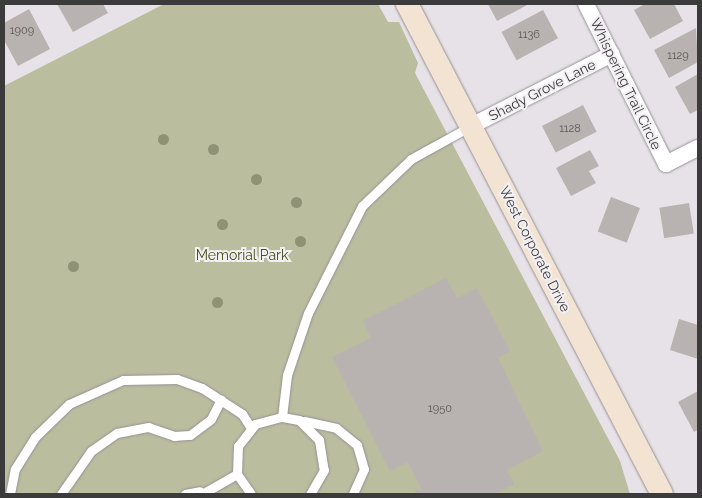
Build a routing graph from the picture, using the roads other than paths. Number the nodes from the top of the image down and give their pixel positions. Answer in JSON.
{"nodes":[{"id":1,"x":407,"y":4,"type":"edge"},
{"id":2,"x":586,"y":4,"type":"edge"},
{"id":3,"x":612,"y":54,"type":"junction"},
{"id":4,"x":471,"y":126,"type":"junction"},
{"id":5,"x":698,"y":148,"type":"edge"},
{"id":6,"x":221,"y":399,"type":"junction"},
{"id":7,"x":282,"y":416,"type":"junction"},
{"id":8,"x":299,"y":420,"type":"junction"},
{"id":9,"x":251,"y":428,"type":"junction"},
{"id":10,"x":237,"y":474,"type":"junction"},
{"id":11,"x":201,"y":493,"type":"edge"},
{"id":12,"x":662,"y":493,"type":"edge"},
{"id":13,"x":10,"y":494,"type":"edge"},
{"id":14,"x":61,"y":494,"type":"edge"},
{"id":15,"x":185,"y":494,"type":"edge"},
{"id":16,"x":251,"y":494,"type":"edge"},
{"id":17,"x":310,"y":494,"type":"edge"},
{"id":18,"x":353,"y":494,"type":"edge"}],
"edges":[{"from":1,"to":4,"type":"street","name":"West Corporate Drive"},
{"from":2,"to":3,"type":"street","name":"Whispering Trail Circle"},
{"from":3,"to":4,"type":"street","name":"Shady Grove Lane"},
{"from":3,"to":5,"type":"street","name":"Whispering Trail Circle"},
{"from":4,"to":7,"type":"lane"},
{"from":4,"to":12,"type":"street","name":"West Corporate Drive"},
{"from":6,"to":9,"type":"lane"},
{"from":6,"to":13,"type":"lane"},
{"from":6,"to":14,"type":"lane"},
{"from":7,"to":8,"type":"lane"},
{"from":7,"to":9,"type":"lane"},
{"from":8,"to":17,"type":"lane"},
{"from":8,"to":18,"type":"lane"},
{"from":9,"to":10,"type":"lane"},
{"from":10,"to":11,"type":"lane"},
{"from":10,"to":16,"type":"lane"},
{"from":11,"to":15,"type":"lane"}]}
